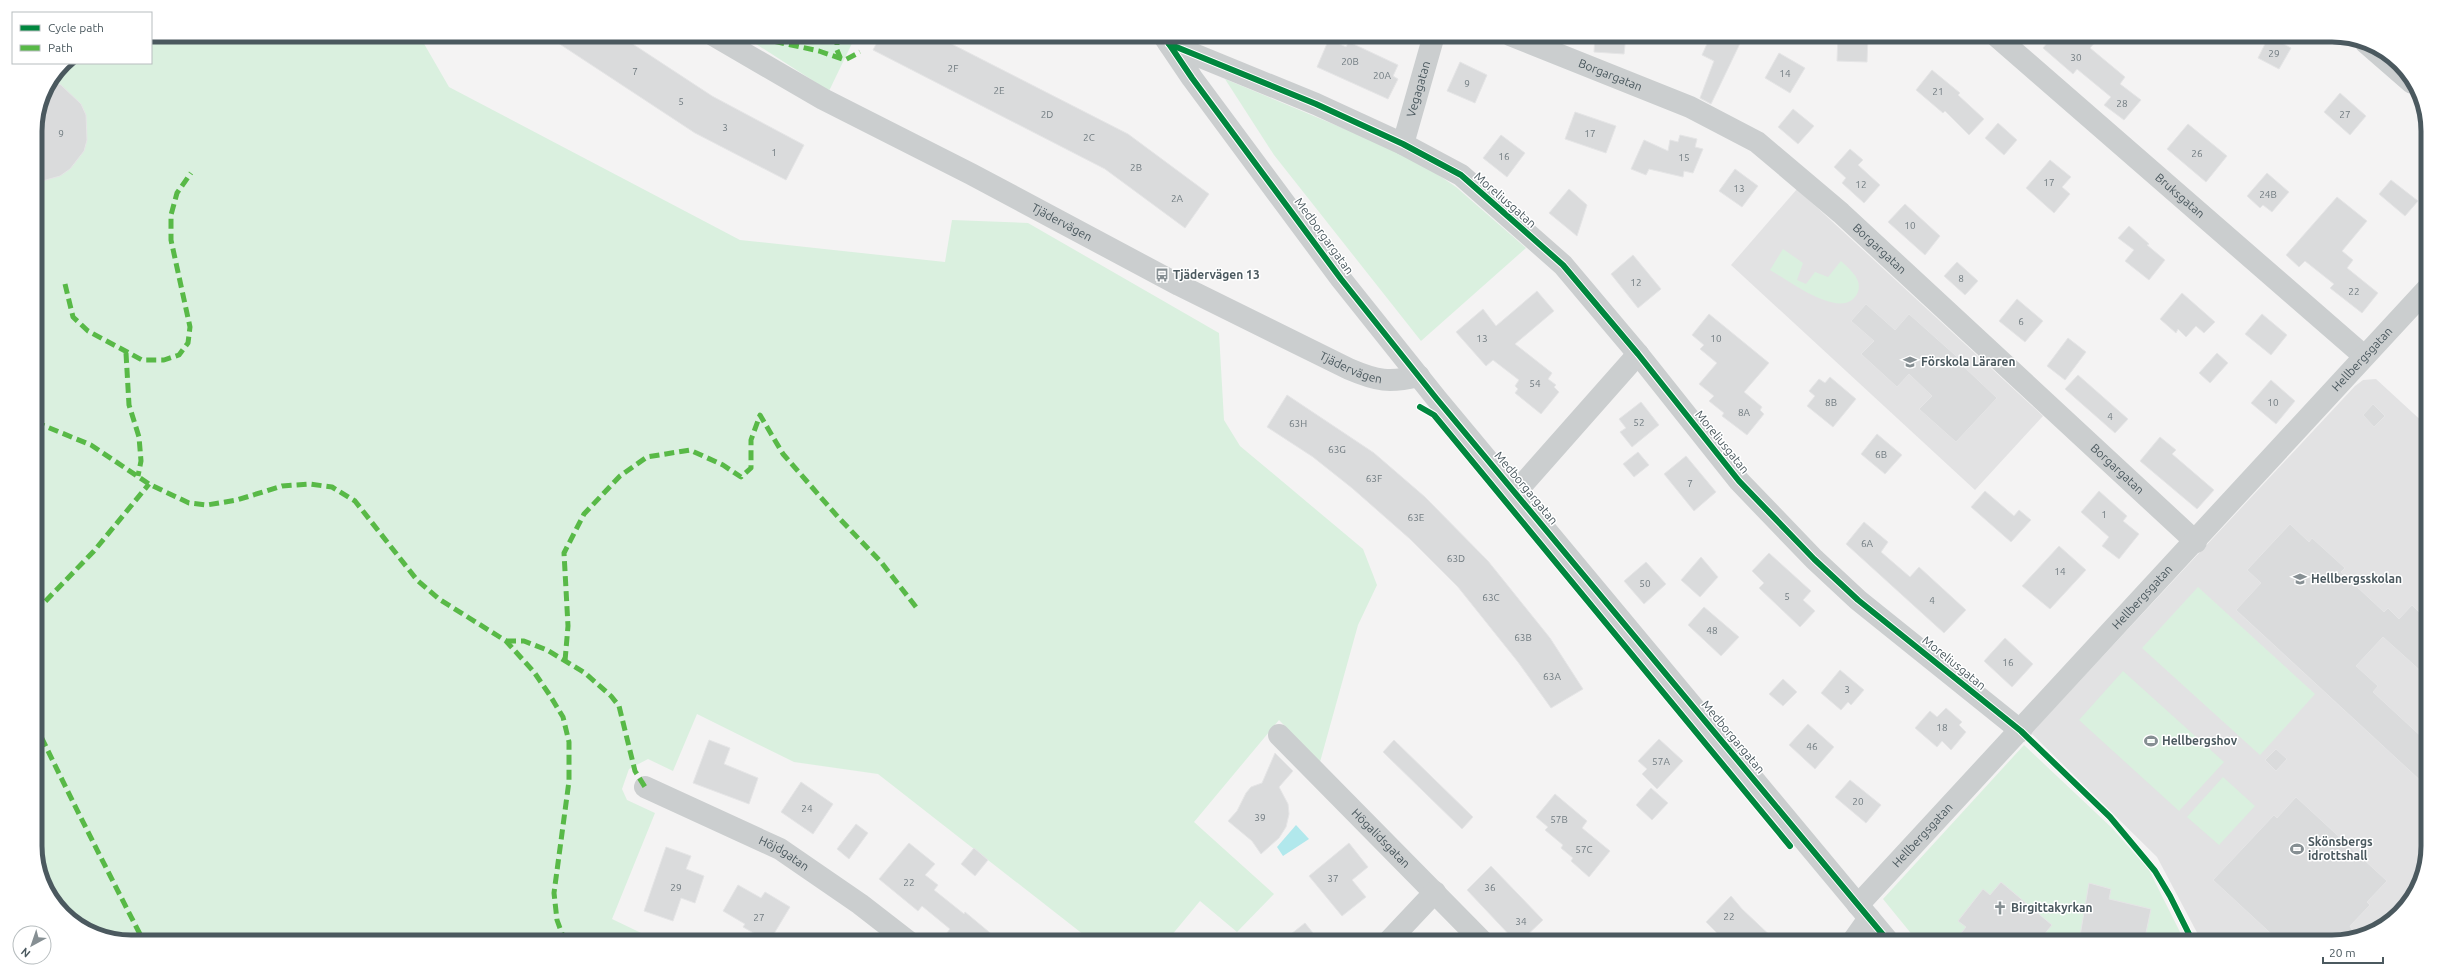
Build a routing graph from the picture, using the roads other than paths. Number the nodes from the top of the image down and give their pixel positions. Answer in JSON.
{"nodes":[{"id":1,"x":725,"y":42,"type":"edge"},
{"id":2,"x":1167,"y":42,"type":"edge"},
{"id":3,"x":1171,"y":42,"type":"edge"},
{"id":4,"x":1432,"y":42,"type":"edge"},
{"id":5,"x":1528,"y":42,"type":"edge"},
{"id":6,"x":2003,"y":42,"type":"edge"},
{"id":7,"x":1403,"y":144,"type":"junction"},
{"id":8,"x":2421,"y":296,"type":"edge"},
{"id":9,"x":1638,"y":354,"type":"junction"},
{"id":10,"x":2364,"y":356,"type":"junction"},
{"id":11,"x":1419,"y":376,"type":"junction"},
{"id":12,"x":1516,"y":492,"type":"junction"},
{"id":13,"x":2196,"y":542,"type":"junction"},
{"id":14,"x":2021,"y":731,"type":"junction"},
{"id":15,"x":1279,"y":735,"type":"dead end"},
{"id":16,"x":645,"y":787,"type":"dead end"},
{"id":17,"x":1435,"y":892,"type":"junction"},
{"id":18,"x":1863,"y":912,"type":"junction"},
{"id":19,"x":900,"y":935,"type":"edge"},
{"id":20,"x":1395,"y":935,"type":"edge"},
{"id":21,"x":1476,"y":935,"type":"edge"},
{"id":22,"x":1855,"y":935,"type":"edge"},
{"id":23,"x":1883,"y":935,"type":"edge"}],
"edges":[{"from":1,"to":11,"type":"street","name":"Tjädervägen"},
{"from":2,"to":11,"type":"street","name":"Medborgargatan"},
{"from":3,"to":7,"type":"street","name":"Moreliusgatan"},
{"from":4,"to":7,"type":"street","name":"Vegagatan"},
{"from":5,"to":13,"type":"street","name":"Borgargatan"},
{"from":6,"to":10,"type":"street","name":"Bruksgatan"},
{"from":7,"to":9,"type":"street","name":"Moreliusgatan"},
{"from":8,"to":10,"type":"street","name":"Hellbergsgatan"},
{"from":9,"to":12,"type":"street"},
{"from":9,"to":14,"type":"street","name":"Moreliusgatan"},
{"from":10,"to":13,"type":"street","name":"Hellbergsgatan"},
{"from":11,"to":12,"type":"street","name":"Medborgargatan"},
{"from":12,"to":18,"type":"street","name":"Medborgargatan"},
{"from":13,"to":14,"type":"street","name":"Hellbergsgatan"},
{"from":14,"to":18,"type":"street","name":"Hellbergsgatan"},
{"from":15,"to":17,"type":"street","name":"Högalidsgatan"},
{"from":16,"to":19,"type":"street","name":"Höjdgatan"},
{"from":17,"to":20,"type":"street"},
{"from":17,"to":21,"type":"street","name":"Högalidsgatan"},
{"from":18,"to":22,"type":"street","name":"Hellbergsgatan"},
{"from":18,"to":23,"type":"street","name":"Medborgargatan"}]}
